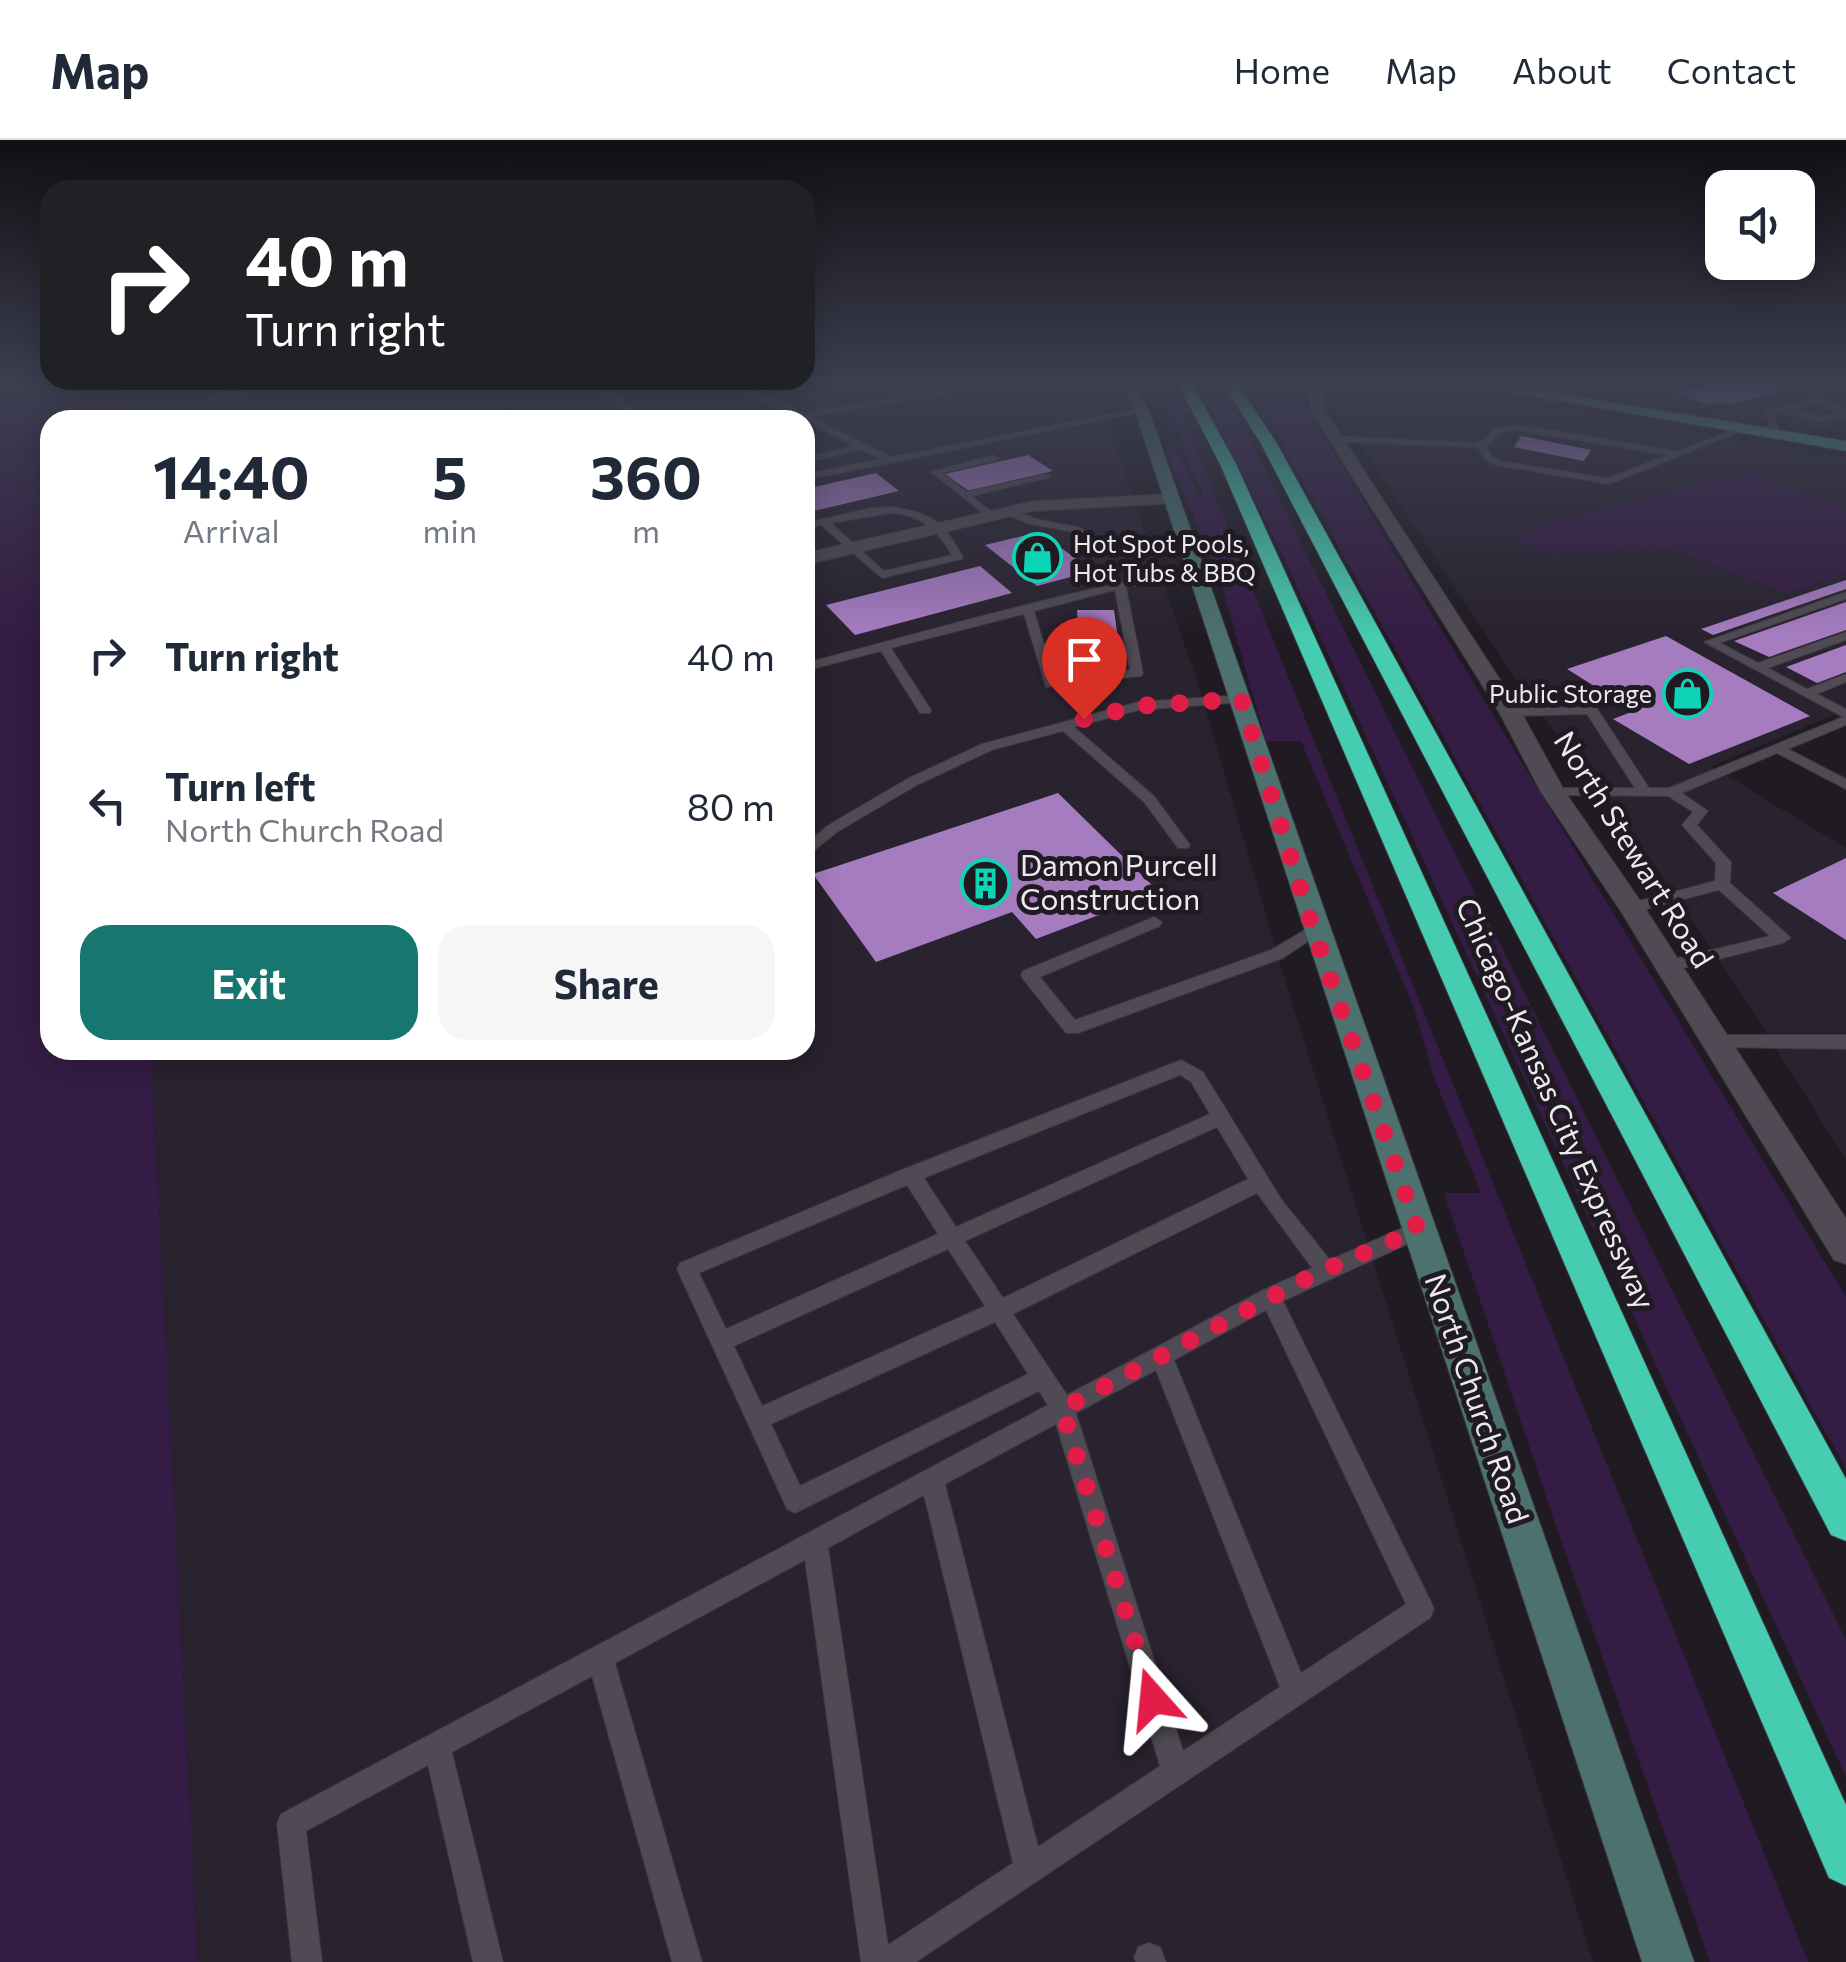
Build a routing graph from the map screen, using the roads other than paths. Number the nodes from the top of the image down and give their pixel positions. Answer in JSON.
{"nodes":[{"id":1,"x":854,"y":467,"type":"edge"},
{"id":2,"x":957,"y":467,"type":"edge"},
{"id":3,"x":1160,"y":467,"type":"edge"},
{"id":4,"x":1229,"y":467,"type":"edge"},
{"id":5,"x":1281,"y":467,"type":"edge"},
{"id":6,"x":1354,"y":467,"type":"edge"},
{"id":7,"x":1523,"y":467,"type":"edge"},
{"id":8,"x":1646,"y":467,"type":"edge"},
{"id":9,"x":815,"y":475,"type":"edge"},
{"id":10,"x":1046,"y":477,"type":"dead end"},
{"id":11,"x":964,"y":496,"type":"junction"},
{"id":12,"x":1172,"y":500,"type":"junction"},
{"id":13,"x":998,"y":513,"type":"junction"},
{"id":14,"x":824,"y":522,"type":"junction"},
{"id":15,"x":815,"y":524,"type":"edge"},
{"id":16,"x":940,"y":527,"type":"junction"},
{"id":17,"x":852,"y":548,"type":"junction"},
{"id":18,"x":1106,"y":549,"type":"dead end"},
{"id":19,"x":815,"y":557,"type":"edge"},
{"id":20,"x":1196,"y":572,"type":"junction"},
{"id":21,"x":1120,"y":586,"type":"junction"},
{"id":22,"x":1846,"y":595,"type":"edge"},
{"id":23,"x":1028,"y":609,"type":"junction"},
{"id":24,"x":1846,"y":636,"type":"edge"},
{"id":25,"x":884,"y":646,"type":"junction"},
{"id":26,"x":815,"y":664,"type":"edge"},
{"id":27,"x":1758,"y":668,"type":"junction"},
{"id":28,"x":1846,"y":678,"type":"edge"},
{"id":29,"x":1807,"y":693,"type":"junction"},
{"id":30,"x":1241,"y":699,"type":"junction"},
{"id":31,"x":925,"y":710,"type":"dead end"},
{"id":32,"x":1510,"y":712,"type":"junction"},
{"id":33,"x":1846,"y":717,"type":"edge"},
{"id":34,"x":1064,"y":725,"type":"junction"},
{"id":35,"x":1777,"y":748,"type":"junction"},
{"id":36,"x":1841,"y":778,"type":"edge"},
{"id":37,"x":1554,"y":792,"type":"junction"},
{"id":38,"x":1645,"y":792,"type":"junction"},
{"id":39,"x":1672,"y":792,"type":"junction"},
{"id":40,"x":815,"y":844,"type":"edge"},
{"id":41,"x":1183,"y":845,"type":"dead end"},
{"id":42,"x":1722,"y":884,"type":"junction"},
{"id":43,"x":1632,"y":908,"type":"junction"},
{"id":44,"x":1154,"y":922,"type":"dead end"},
{"id":45,"x":1314,"y":932,"type":"junction"},
{"id":46,"x":1668,"y":966,"type":"junction"},
{"id":47,"x":1713,"y":1041,"type":"junction"},
{"id":48,"x":1846,"y":1042,"type":"edge"},
{"id":49,"x":1221,"y":1116,"type":"junction"},
{"id":50,"x":911,"y":1175,"type":"junction"},
{"id":51,"x":1261,"y":1182,"type":"junction"},
{"id":52,"x":1418,"y":1230,"type":"junction"},
{"id":53,"x":952,"y":1238,"type":"junction"},
{"id":54,"x":1846,"y":1250,"type":"edge"},
{"id":55,"x":1325,"y":1270,"type":"junction"},
{"id":56,"x":1270,"y":1297,"type":"junction"},
{"id":57,"x":998,"y":1310,"type":"junction"},
{"id":58,"x":721,"y":1341,"type":"junction"},
{"id":59,"x":1161,"y":1356,"type":"junction"},
{"id":60,"x":1043,"y":1378,"type":"junction"},
{"id":61,"x":1062,"y":1409,"type":"junction"},
{"id":62,"x":758,"y":1420,"type":"junction"},
{"id":63,"x":932,"y":1480,"type":"junction"},
{"id":64,"x":1846,"y":1520,"type":"edge"},
{"id":65,"x":815,"y":1542,"type":"junction"},
{"id":66,"x":600,"y":1657,"type":"junction"},
{"id":67,"x":1296,"y":1693,"type":"junction"},
{"id":68,"x":437,"y":1745,"type":"junction"},
{"id":69,"x":1176,"y":1772,"type":"junction"},
{"id":70,"x":1846,"y":1861,"type":"edge"},
{"id":71,"x":1029,"y":1869,"type":"junction"},
{"id":72,"x":307,"y":1962,"type":"edge"},
{"id":73,"x":488,"y":1962,"type":"edge"},
{"id":74,"x":688,"y":1962,"type":"edge"},
{"id":75,"x":876,"y":1962,"type":"edge"},
{"id":76,"x":889,"y":1962,"type":"edge"},
{"id":77,"x":1668,"y":1962,"type":"edge"}],
"edges":[{"from":1,"to":9,"type":"lane"},
{"from":2,"to":11,"type":"lane"},
{"from":3,"to":12,"type":"main road","name":"North Church Road"},
{"from":4,"to":70,"type":"highway","name":"Chicago-Kansas City Expressway"},
{"from":5,"to":64,"type":"highway","name":"Chicago-Kansas City Expressway"},
{"from":6,"to":32,"type":"street","name":"North Stewart Road"},
{"from":7,"to":8,"type":"lane"},
{"from":10,"to":11,"type":"lane"},
{"from":11,"to":13,"type":"lane"},
{"from":12,"to":13,"type":"street"},
{"from":12,"to":20,"type":"main road","name":"North Church Road"},
{"from":13,"to":16,"type":"street"},
{"from":13,"to":18,"type":"lane"},
{"from":14,"to":15,"type":"lane"},
{"from":14,"to":16,"type":"lane"},
{"from":14,"to":17,"type":"lane"},
{"from":16,"to":17,"type":"street"},
{"from":16,"to":17,"type":"lane"},
{"from":17,"to":19,"type":"street"},
{"from":20,"to":21,"type":"lane"},
{"from":20,"to":30,"type":"main road","name":"North Church Road"},
{"from":21,"to":23,"type":"lane"},
{"from":21,"to":23,"type":"lane"},
{"from":22,"to":27,"type":"lane"},
{"from":23,"to":25,"type":"lane"},
{"from":24,"to":27,"type":"lane"},
{"from":25,"to":26,"type":"lane"},
{"from":25,"to":31,"type":"lane"},
{"from":27,"to":29,"type":"lane"},
{"from":28,"to":29,"type":"lane"},
{"from":29,"to":33,"type":"lane"},
{"from":30,"to":34,"type":"lane"},
{"from":30,"to":45,"type":"main road","name":"North Church Road"},
{"from":32,"to":37,"type":"street","name":"North Stewart Road"},
{"from":32,"to":38,"type":"lane"},
{"from":33,"to":35,"type":"lane"},
{"from":34,"to":40,"type":"lane"},
{"from":34,"to":41,"type":"lane"},
{"from":35,"to":36,"type":"lane"},
{"from":35,"to":39,"type":"lane"},
{"from":37,"to":38,"type":"lane"},
{"from":37,"to":43,"type":"street","name":"North Stewart Road"},
{"from":38,"to":39,"type":"lane"},
{"from":39,"to":42,"type":"lane"},
{"from":42,"to":43,"type":"lane"},
{"from":42,"to":46,"type":"lane"},
{"from":43,"to":46,"type":"street","name":"North Stewart Road"},
{"from":44,"to":45,"type":"lane"},
{"from":45,"to":52,"type":"main road","name":"North Church Road"},
{"from":46,"to":47,"type":"street","name":"North Stewart Road"},
{"from":47,"to":48,"type":"lane"},
{"from":47,"to":54,"type":"street","name":"North Stewart Road"},
{"from":49,"to":50,"type":"lane"},
{"from":49,"to":51,"type":"lane"},
{"from":49,"to":53,"type":"lane"},
{"from":50,"to":53,"type":"lane"},
{"from":50,"to":58,"type":"lane"},
{"from":51,"to":55,"type":"lane"},
{"from":51,"to":57,"type":"lane"},
{"from":52,"to":55,"type":"lane"},
{"from":52,"to":77,"type":"main road","name":"North Church Road"},
{"from":53,"to":57,"type":"lane"},
{"from":53,"to":58,"type":"lane"},
{"from":55,"to":56,"type":"lane"},
{"from":56,"to":59,"type":"lane"},
{"from":56,"to":67,"type":"lane"},
{"from":57,"to":60,"type":"lane"},
{"from":57,"to":62,"type":"lane"},
{"from":58,"to":62,"type":"lane"},
{"from":59,"to":61,"type":"lane"},
{"from":59,"to":67,"type":"lane"},
{"from":60,"to":61,"type":"lane"},
{"from":60,"to":62,"type":"lane"},
{"from":61,"to":63,"type":"lane"},
{"from":61,"to":69,"type":"lane"},
{"from":63,"to":65,"type":"lane"},
{"from":63,"to":71,"type":"lane"},
{"from":65,"to":66,"type":"lane"},
{"from":65,"to":75,"type":"lane"},
{"from":66,"to":68,"type":"lane"},
{"from":66,"to":74,"type":"lane"},
{"from":67,"to":69,"type":"lane"},
{"from":68,"to":72,"type":"lane"},
{"from":68,"to":73,"type":"lane"},
{"from":69,"to":71,"type":"lane"},
{"from":71,"to":76,"type":"lane"}]}
